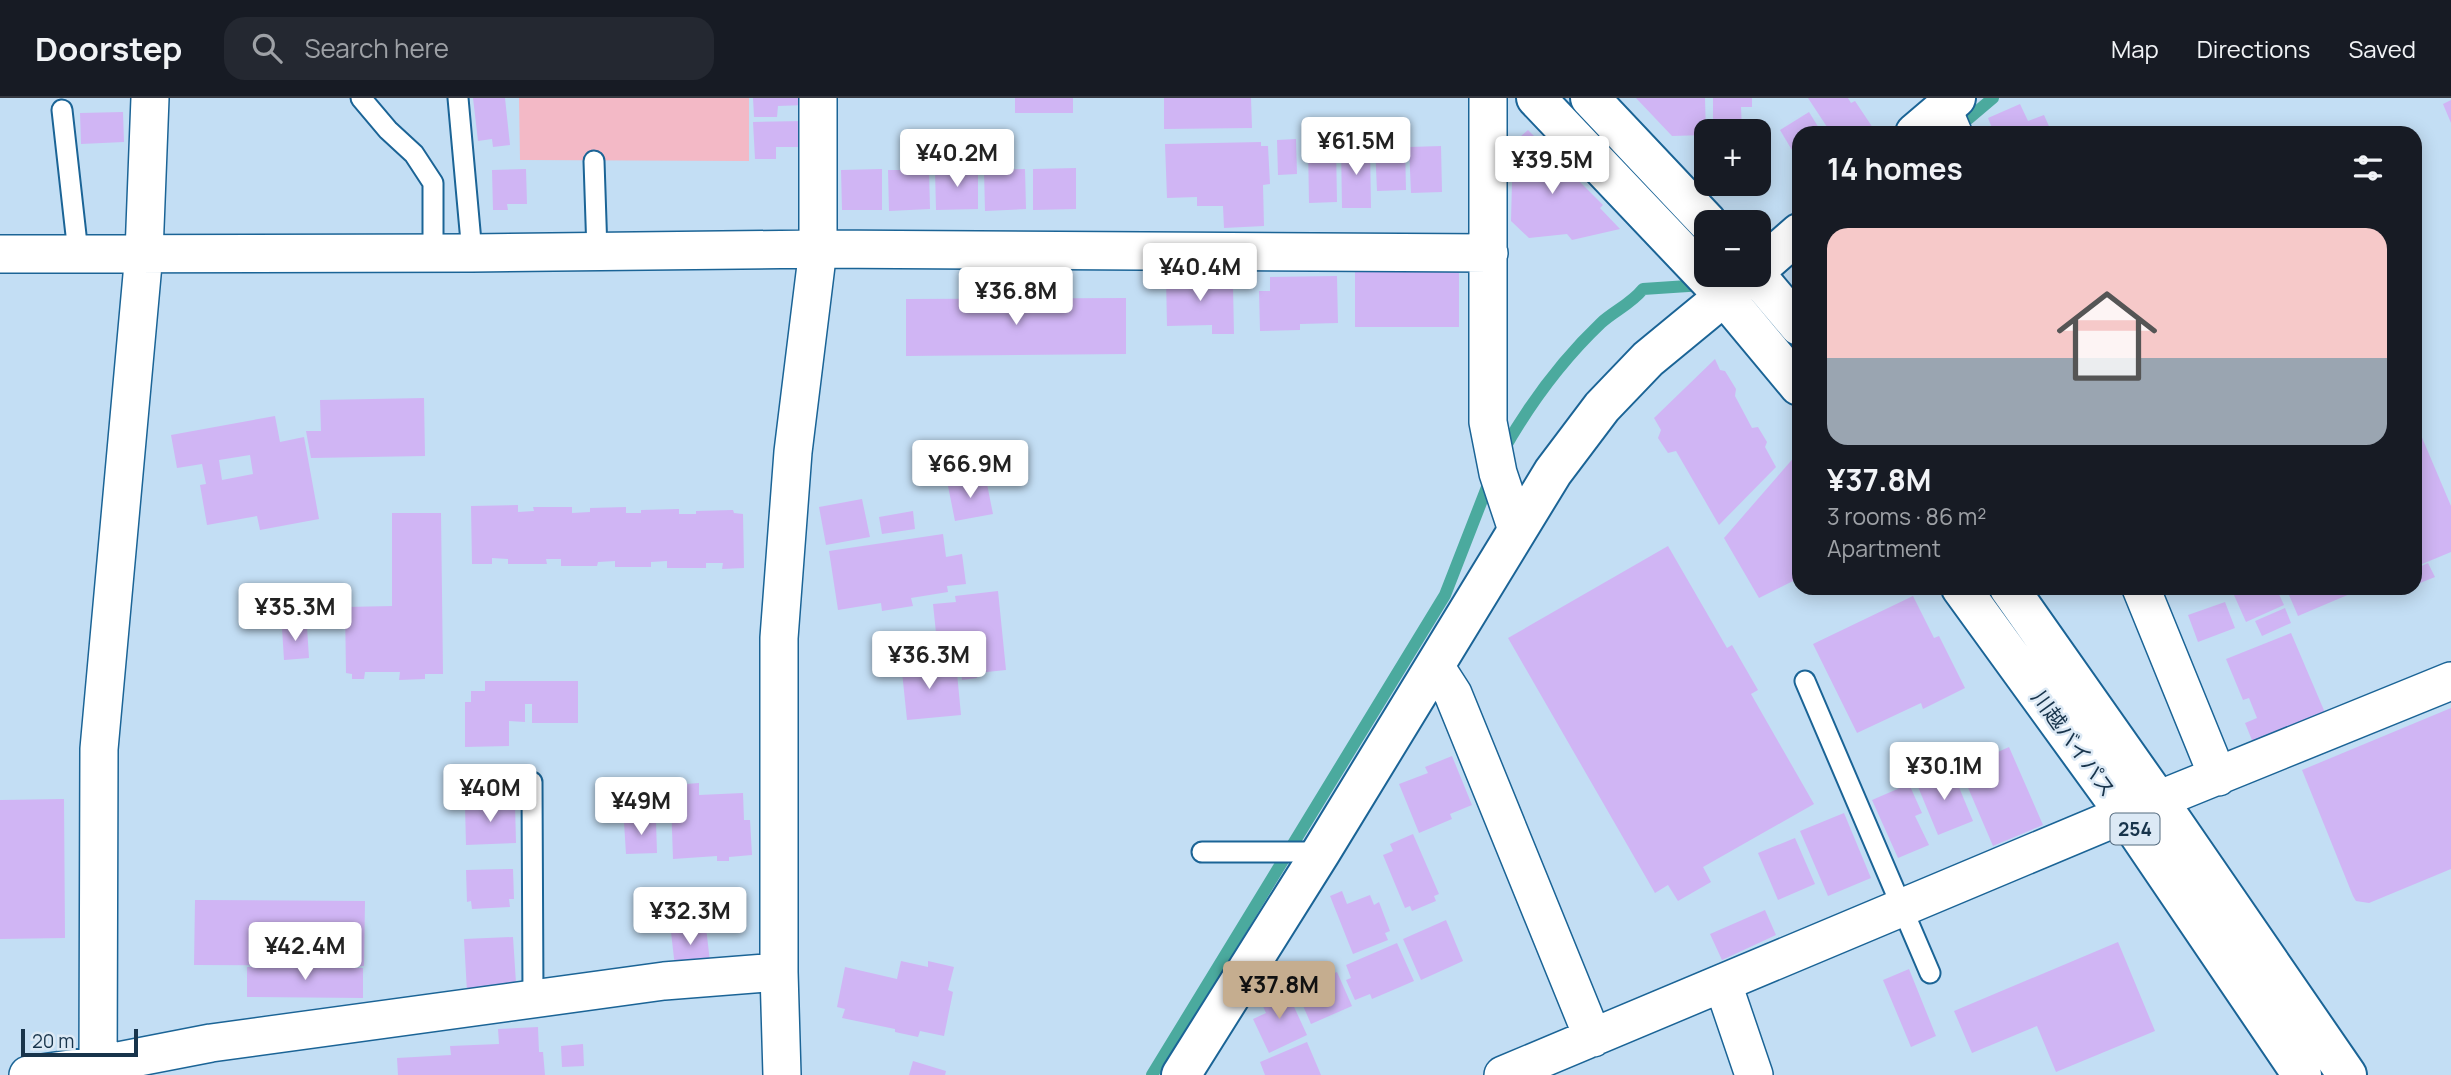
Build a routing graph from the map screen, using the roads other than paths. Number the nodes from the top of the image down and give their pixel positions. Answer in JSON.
{"nodes":[{"id":1,"x":150,"y":98,"type":"edge"},
{"id":2,"x":360,"y":98,"type":"edge"},
{"id":3,"x":458,"y":98,"type":"edge"},
{"id":4,"x":818,"y":98,"type":"edge"},
{"id":5,"x":1488,"y":98,"type":"edge"},
{"id":6,"x":1536,"y":98,"type":"edge"},
{"id":7,"x":1590,"y":98,"type":"edge"},
{"id":8,"x":62,"y":110,"type":"dead end"},
{"id":9,"x":594,"y":161,"type":"dead end"},
{"id":10,"x":1696,"y":210,"type":"edge"},
{"id":11,"x":1792,"y":239,"type":"edge"},
{"id":12,"x":1694,"y":245,"type":"edge"},
{"id":13,"x":818,"y":249,"type":"junction"},
{"id":14,"x":597,"y":252,"type":"junction"},
{"id":15,"x":78,"y":253,"type":"junction"},
{"id":16,"x":144,"y":253,"type":"junction"},
{"id":17,"x":433,"y":253,"type":"junction"},
{"id":18,"x":472,"y":253,"type":"junction"},
{"id":19,"x":1489,"y":253,"type":"junction"},
{"id":20,"x":0,"y":254,"type":"edge"},
{"id":21,"x":1771,"y":258,"type":"edge"},
{"id":22,"x":1735,"y":287,"type":"edge"},
{"id":23,"x":1738,"y":287,"type":"edge"},
{"id":24,"x":1766,"y":287,"type":"edge"},
{"id":25,"x":1792,"y":318,"type":"edge"},
{"id":26,"x":1792,"y":375,"type":"edge"},
{"id":27,"x":1517,"y":530,"type":"junction"},
{"id":28,"x":1967,"y":595,"type":"edge"},
{"id":29,"x":2013,"y":595,"type":"edge"},
{"id":30,"x":2144,"y":595,"type":"edge"},
{"id":31,"x":1435,"y":666,"type":"junction"},
{"id":32,"x":1805,"y":681,"type":"dead end"},
{"id":33,"x":2451,"y":681,"type":"edge"},
{"id":34,"x":2218,"y":776,"type":"junction"},
{"id":35,"x":532,"y":782,"type":"dead end"},
{"id":36,"x":2142,"y":807,"type":"junction"},
{"id":37,"x":1202,"y":852,"type":"dead end"},
{"id":38,"x":1321,"y":852,"type":"junction"},
{"id":39,"x":1902,"y":908,"type":"junction"},
{"id":40,"x":779,"y":972,"type":"junction"},
{"id":41,"x":1930,"y":973,"type":"dead end"},
{"id":42,"x":1723,"y":984,"type":"junction"},
{"id":43,"x":533,"y":999,"type":"junction"},
{"id":44,"x":1593,"y":1038,"type":"junction"},
{"id":45,"x":98,"y":1070,"type":"edge"},
{"id":46,"x":27,"y":1075,"type":"edge"},
{"id":47,"x":782,"y":1075,"type":"edge"},
{"id":48,"x":1181,"y":1075,"type":"edge"},
{"id":49,"x":1503,"y":1075,"type":"edge"},
{"id":50,"x":1754,"y":1075,"type":"edge"},
{"id":51,"x":2302,"y":1075,"type":"edge"},
{"id":52,"x":2347,"y":1075,"type":"edge"}],
"edges":[{"from":1,"to":16,"type":"street"},
{"from":2,"to":17,"type":"lane"},
{"from":3,"to":18,"type":"lane"},
{"from":4,"to":13,"type":"street"},
{"from":5,"to":19,"type":"street"},
{"from":6,"to":12,"type":"main road"},
{"from":7,"to":10,"type":"main road"},
{"from":8,"to":15,"type":"lane"},
{"from":9,"to":14,"type":"lane"},
{"from":11,"to":21,"type":"main road"},
{"from":13,"to":14,"type":"street"},
{"from":13,"to":19,"type":"street"},
{"from":13,"to":40,"type":"street"},
{"from":14,"to":18,"type":"street"},
{"from":15,"to":16,"type":"street"},
{"from":15,"to":20,"type":"street"},
{"from":16,"to":17,"type":"street"},
{"from":16,"to":45,"type":"street"},
{"from":17,"to":18,"type":"street"},
{"from":19,"to":27,"type":"street"},
{"from":22,"to":27,"type":"main road"},
{"from":23,"to":26,"type":"main road"},
{"from":24,"to":25,"type":"main road"},
{"from":27,"to":31,"type":"main road"},
{"from":28,"to":36,"type":"main road","name":"川越バイパス","number":"254"},
{"from":29,"to":36,"type":"main road","name":"川越バイパス","number":"254"},
{"from":30,"to":34,"type":"street"},
{"from":31,"to":38,"type":"main road"},
{"from":31,"to":44,"type":"street"},
{"from":32,"to":39,"type":"lane"},
{"from":33,"to":34,"type":"street"},
{"from":34,"to":36,"type":"street"},
{"from":35,"to":43,"type":"lane"},
{"from":36,"to":39,"type":"street"},
{"from":36,"to":51,"type":"main road","name":"川越バイパス","number":"254"},
{"from":36,"to":52,"type":"main road","name":"川越バイパス","number":"254"},
{"from":37,"to":38,"type":"lane"},
{"from":38,"to":48,"type":"main road"},
{"from":39,"to":41,"type":"lane"},
{"from":39,"to":42,"type":"street"},
{"from":40,"to":43,"type":"street"},
{"from":40,"to":47,"type":"street"},
{"from":42,"to":44,"type":"street"},
{"from":42,"to":50,"type":"street"},
{"from":43,"to":45,"type":"street"},
{"from":44,"to":49,"type":"street"},
{"from":45,"to":46,"type":"street"}]}
